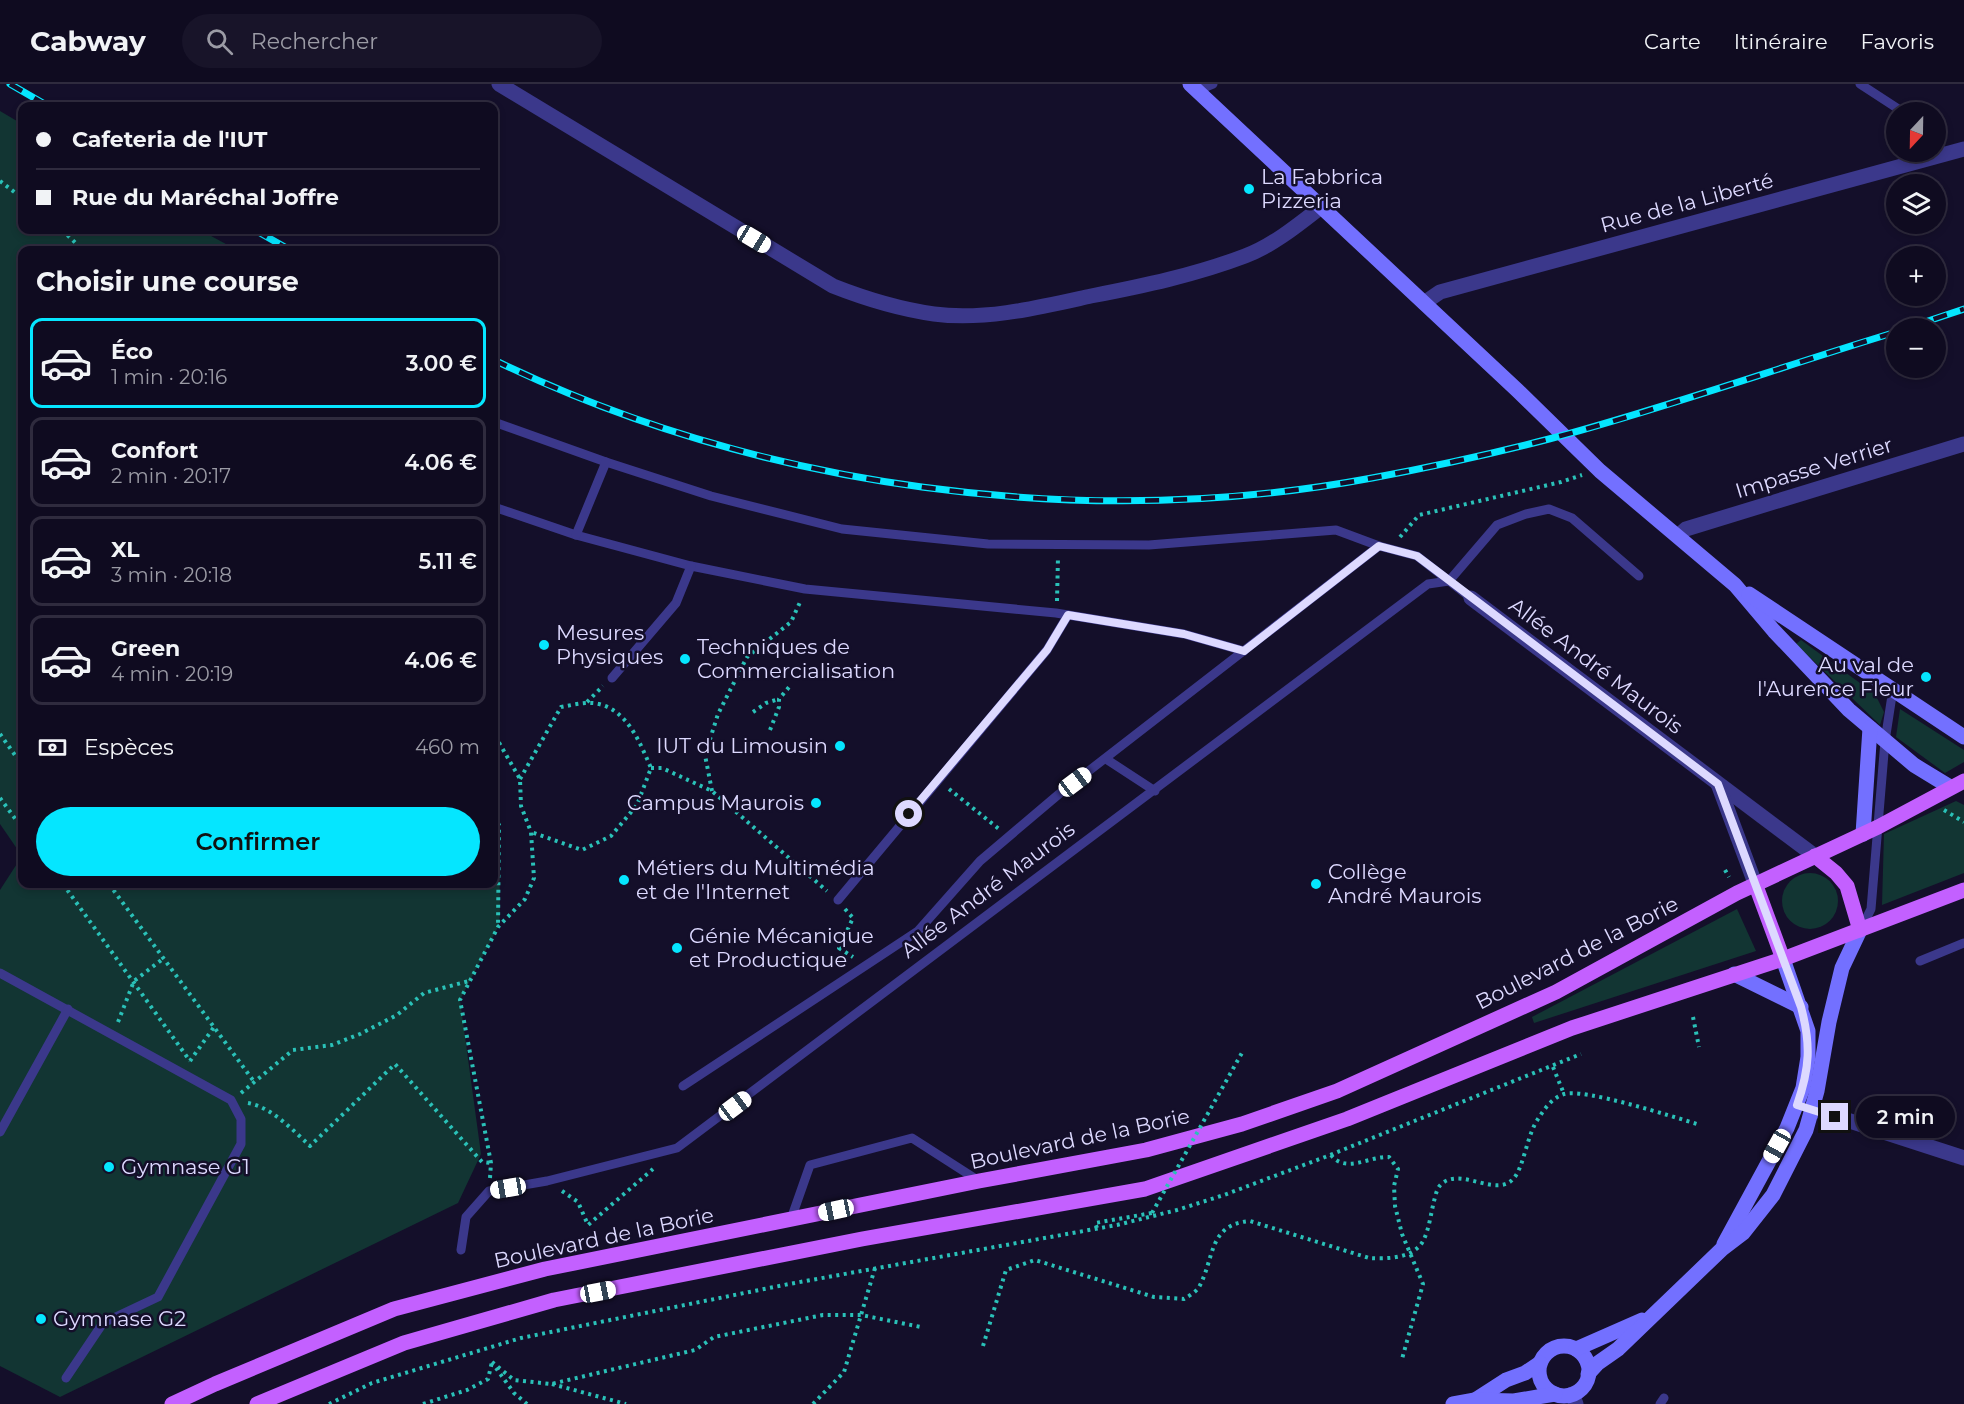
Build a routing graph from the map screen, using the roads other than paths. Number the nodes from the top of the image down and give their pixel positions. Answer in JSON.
{"nodes":[{"id":1,"x":499,"y":84,"type":"edge"},
{"id":2,"x":1213,"y":84,"type":"edge"},
{"id":3,"x":1860,"y":84,"type":"edge"},
{"id":4,"x":1193,"y":87,"type":"edge"},
{"id":5,"x":1888,"y":102,"type":"edge"},
{"id":6,"x":1964,"y":149,"type":"edge"},
{"id":7,"x":1946,"y":154,"type":"edge"},
{"id":8,"x":1916,"y":162,"type":"edge"},
{"id":9,"x":1321,"y":207,"type":"junction"},
{"id":10,"x":1424,"y":303,"type":"junction"},
{"id":11,"x":498,"y":423,"type":"edge"},
{"id":12,"x":1964,"y":444,"type":"edge"},
{"id":13,"x":606,"y":462,"type":"junction"},
{"id":14,"x":498,"y":508,"type":"edge"},
{"id":15,"x":576,"y":535,"type":"junction"},
{"id":16,"x":1678,"y":536,"type":"junction"},
{"id":17,"x":1379,"y":546,"type":"junction"},
{"id":18,"x":691,"y":566,"type":"junction"},
{"id":19,"x":1639,"y":576,"type":"dead end"},
{"id":20,"x":1449,"y":581,"type":"junction"},
{"id":21,"x":1735,"y":585,"type":"junction"},
{"id":22,"x":1471,"y":598,"type":"joint"},
{"id":23,"x":1068,"y":615,"type":"junction"},
{"id":24,"x":1244,"y":651,"type":"junction"},
{"id":25,"x":612,"y":678,"type":"road end"},
{"id":26,"x":1893,"y":689,"type":"junction"},
{"id":27,"x":1870,"y":728,"type":"junction"},
{"id":28,"x":1964,"y":737,"type":"edge"},
{"id":29,"x":1885,"y":741,"type":"junction"},
{"id":30,"x":1106,"y":759,"type":"junction"},
{"id":31,"x":1718,"y":784,"type":"junction"},
{"id":32,"x":1957,"y":784,"type":"edge"},
{"id":33,"x":1155,"y":790,"type":"junction"},
{"id":34,"x":1964,"y":795,"type":"edge"},
{"id":35,"x":1878,"y":827,"type":"junction"},
{"id":36,"x":1863,"y":834,"type":"junction"},
{"id":37,"x":1815,"y":856,"type":"junction"},
{"id":38,"x":1756,"y":886,"type":"junction"},
{"id":39,"x":1964,"y":890,"type":"edge"},
{"id":40,"x":838,"y":900,"type":"road end"},
{"id":41,"x":1860,"y":930,"type":"junction"},
{"id":42,"x":1964,"y":943,"type":"edge"},
{"id":43,"x":1783,"y":959,"type":"junction"},
{"id":44,"x":1920,"y":961,"type":"dead end"},
{"id":45,"x":0,"y":973,"type":"edge"},
{"id":46,"x":1734,"y":974,"type":"junction"},
{"id":47,"x":1801,"y":1007,"type":"junction"},
{"id":48,"x":68,"y":1008,"type":"junction"},
{"id":49,"x":683,"y":1086,"type":"dead end"},
{"id":50,"x":1797,"y":1105,"type":"junction"},
{"id":51,"x":1813,"y":1109,"type":"junction"},
{"id":52,"x":0,"y":1132,"type":"edge"},
{"id":53,"x":1964,"y":1158,"type":"edge"},
{"id":54,"x":979,"y":1181,"type":"junction"},
{"id":55,"x":791,"y":1219,"type":"junction"},
{"id":56,"x":1722,"y":1249,"type":"junction"},
{"id":57,"x":461,"y":1250,"type":"dead end"},
{"id":58,"x":1656,"y":1313,"type":"junction"},
{"id":59,"x":1576,"y":1349,"type":"junction"},
{"id":60,"x":1540,"y":1363,"type":"junction"},
{"id":61,"x":1588,"y":1374,"type":"junction"},
{"id":62,"x":66,"y":1378,"type":"dead end"},
{"id":63,"x":1555,"y":1394,"type":"junction"},
{"id":64,"x":1574,"y":1399,"type":"edge"},
{"id":65,"x":1475,"y":1400,"type":"junction"},
{"id":66,"x":172,"y":1404,"type":"edge"},
{"id":67,"x":257,"y":1404,"type":"edge"},
{"id":68,"x":1453,"y":1404,"type":"edge"}],
"edges":[{"from":1,"to":9,"type":"street"},
{"from":2,"to":4,"type":"lane"},
{"from":3,"to":5,"type":"lane"},
{"from":4,"to":9,"type":"main road"},
{"from":6,"to":7,"type":"street","name":"Rue de la Liberté"},
{"from":8,"to":10,"type":"street","name":"Rue de la Liberté"},
{"from":9,"to":10,"type":"main road"},
{"from":10,"to":16,"type":"main road"},
{"from":11,"to":13,"type":"lane"},
{"from":12,"to":16,"type":"street","name":"Impasse Verrier"},
{"from":13,"to":15,"type":"lane"},
{"from":13,"to":17,"type":"lane"},
{"from":14,"to":15,"type":"lane"},
{"from":15,"to":18,"type":"lane"},
{"from":16,"to":21,"type":"main road"},
{"from":17,"to":20,"type":"lane","name":"Allée André Maurois"},
{"from":17,"to":24,"type":"lane","name":"Allée André Maurois"},
{"from":18,"to":23,"type":"lane"},
{"from":18,"to":25,"type":"lane"},
{"from":19,"to":20,"type":"lane"},
{"from":20,"to":22,"type":"lane","name":"Allée André Maurois"},
{"from":20,"to":33,"type":"lane","name":"Allée André Maurois"},
{"from":21,"to":26,"type":"main road"},
{"from":21,"to":27,"type":"main road"},
{"from":22,"to":31,"type":"street","name":"Allée André Maurois"},
{"from":23,"to":24,"type":"lane"},
{"from":23,"to":40,"type":"lane"},
{"from":24,"to":30,"type":"lane","name":"Allée André Maurois"},
{"from":26,"to":28,"type":"main road"},
{"from":26,"to":29,"type":"lane"},
{"from":27,"to":29,"type":"main road"},
{"from":27,"to":36,"type":"main road"},
{"from":29,"to":32,"type":"main road"},
{"from":29,"to":35,"type":"lane"},
{"from":30,"to":33,"type":"lane"},
{"from":30,"to":49,"type":"lane","name":"Allée André Maurois"},
{"from":31,"to":37,"type":"street","name":"Allée André Maurois"},
{"from":31,"to":38,"type":"street"},
{"from":32,"to":34,"type":"main road"},
{"from":32,"to":35,"type":"main road","name":"Boulevard de la Borie"},
{"from":33,"to":57,"type":"lane","name":"Allée André Maurois"},
{"from":35,"to":36,"type":"main road","name":"Boulevard de la Borie"},
{"from":35,"to":41,"type":"lane"},
{"from":36,"to":37,"type":"main road","name":"Boulevard de la Borie"},
{"from":37,"to":38,"type":"main road","name":"Boulevard de la Borie"},
{"from":37,"to":41,"type":"main road","name":"Allée André Maurois"},
{"from":38,"to":43,"type":"main road"},
{"from":38,"to":54,"type":"main road","name":"Boulevard de la Borie"},
{"from":39,"to":41,"type":"main road"},
{"from":41,"to":43,"type":"main road"},
{"from":41,"to":51,"type":"main road"},
{"from":42,"to":44,"type":"lane"},
{"from":43,"to":46,"type":"main road"},
{"from":43,"to":47,"type":"main road"},
{"from":45,"to":48,"type":"lane"},
{"from":46,"to":47,"type":"main road"},
{"from":46,"to":67,"type":"main road"},
{"from":47,"to":50,"type":"main road"},
{"from":48,"to":52,"type":"lane"},
{"from":48,"to":62,"type":"lane"},
{"from":50,"to":51,"type":"lane"},
{"from":50,"to":56,"type":"main road"},
{"from":51,"to":53,"type":"street"},
{"from":51,"to":56,"type":"main road"},
{"from":54,"to":55,"type":"main road","name":"Boulevard de la Borie"},
{"from":54,"to":55,"type":"lane"},
{"from":55,"to":66,"type":"main road","name":"Boulevard de la Borie"},
{"from":56,"to":58,"type":"main road"},
{"from":58,"to":59,"type":"main road"},
{"from":58,"to":61,"type":"main road"},
{"from":59,"to":60,"type":"main road"},
{"from":59,"to":61,"type":"main road"},
{"from":60,"to":63,"type":"main road"},
{"from":60,"to":65,"type":"main road"},
{"from":61,"to":64,"type":"main road"},
{"from":63,"to":64,"type":"main road"},
{"from":63,"to":65,"type":"main road"},
{"from":65,"to":68,"type":"main road"}]}
